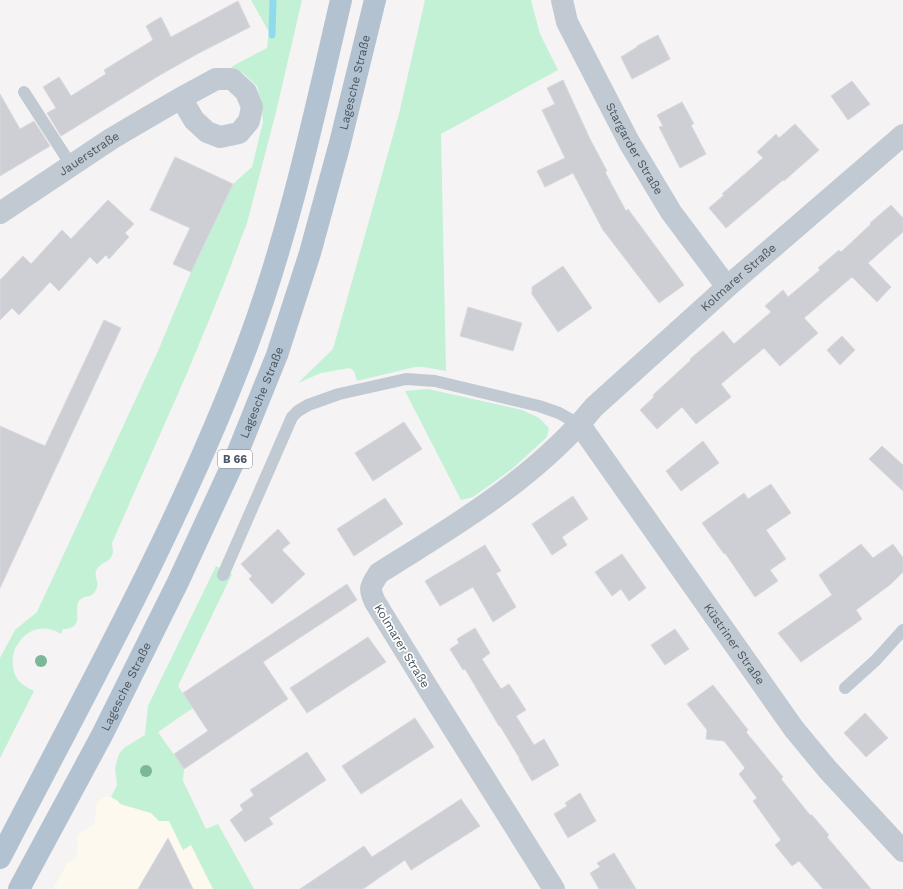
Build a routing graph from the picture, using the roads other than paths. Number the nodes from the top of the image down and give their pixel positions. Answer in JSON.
{"nodes":[{"id":1,"x":342,"y":0,"type":"edge"},
{"id":2,"x":375,"y":0,"type":"edge"},
{"id":3,"x":562,"y":0,"type":"edge"},
{"id":4,"x":24,"y":92,"type":"dead end"},
{"id":5,"x":181,"y":98,"type":"dead end"},
{"id":6,"x":903,"y":135,"type":"edge"},
{"id":7,"x":71,"y":165,"type":"junction"},
{"id":8,"x":0,"y":213,"type":"edge"},
{"id":9,"x":727,"y":287,"type":"junction"},
{"id":10,"x":580,"y":425,"type":"junction"},
{"id":11,"x":223,"y":574,"type":"dead end"},
{"id":12,"x":903,"y":630,"type":"edge"},
{"id":13,"x":845,"y":688,"type":"dead end"},
{"id":14,"x":903,"y":851,"type":"edge"},
{"id":15,"x":0,"y":858,"type":"edge"},
{"id":16,"x":19,"y":889,"type":"edge"},
{"id":17,"x":554,"y":889,"type":"edge"}],
"edges":[{"from":1,"to":15,"type":"main road","number":"B 66"},
{"from":2,"to":16,"type":"main road","name":"Lagesche Straße","number":"B 66"},
{"from":3,"to":9,"type":"street","name":"Stargarder Straße"},
{"from":4,"to":7,"type":"lane"},
{"from":5,"to":7,"type":"street","name":"Jauerstraße"},
{"from":6,"to":9,"type":"street","name":"Kolmarer Straße"},
{"from":7,"to":8,"type":"street","name":"Jauerstraße"},
{"from":9,"to":10,"type":"street","name":"Kolmarer Straße"},
{"from":10,"to":11,"type":"lane"},
{"from":10,"to":14,"type":"street","name":"Küstriner Straße"},
{"from":10,"to":17,"type":"street","name":"Kolmarer Straße"},
{"from":12,"to":13,"type":"lane"}]}
